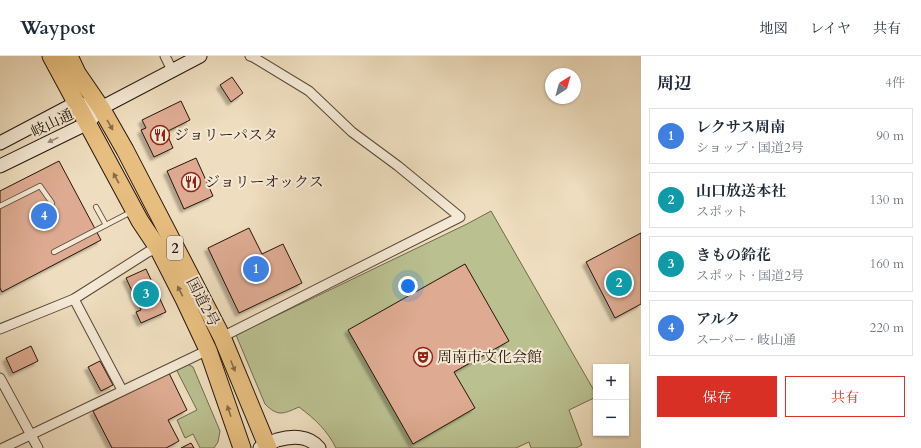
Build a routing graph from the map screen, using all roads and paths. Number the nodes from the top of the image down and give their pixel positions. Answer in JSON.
{"nodes":[{"id":1,"x":50,"y":56,"type":"edge"},
{"id":2,"x":69,"y":56,"type":"edge"},
{"id":3,"x":165,"y":56,"type":"edge"},
{"id":4,"x":200,"y":56,"type":"edge"},
{"id":5,"x":250,"y":56,"type":"edge"},
{"id":6,"x":172,"y":70,"type":"junction"},
{"id":7,"x":76,"y":103,"type":"junction"},
{"id":8,"x":100,"y":108,"type":"junction"},
{"id":9,"x":88,"y":123,"type":"junction"},
{"id":10,"x":0,"y":143,"type":"edge"},
{"id":11,"x":0,"y":166,"type":"edge"},
{"id":12,"x":0,"y":206,"type":"edge"},
{"id":13,"x":96,"y":207,"type":"dead end"},
{"id":14,"x":134,"y":210,"type":"junction"},
{"id":15,"x":45,"y":219,"type":"dead end"},
{"id":16,"x":106,"y":225,"type":"junction"},
{"id":17,"x":158,"y":248,"type":"junction"},
{"id":18,"x":54,"y":252,"type":"dead end"},
{"id":19,"x":74,"y":299,"type":"junction"},
{"id":20,"x":0,"y":329,"type":"edge"},
{"id":21,"x":222,"y":337,"type":"junction"},
{"id":22,"x":208,"y":350,"type":"junction"},
{"id":23,"x":0,"y":378,"type":"edge"},
{"id":24,"x":122,"y":390,"type":"junction"},
{"id":25,"x":30,"y":434,"type":"junction"},
{"id":26,"x":265,"y":447,"type":"edge"},
{"id":27,"x":3,"y":448,"type":"edge"},
{"id":28,"x":38,"y":448,"type":"edge"},
{"id":29,"x":242,"y":448,"type":"edge"},
{"id":30,"x":319,"y":448,"type":"edge"}],
"edges":[{"from":1,"to":7,"type":"highway","name":"国道2号","number":"2"},
{"from":2,"to":8,"type":"highway","name":"国道2号","number":"2"},
{"from":3,"to":6,"type":"street"},
{"from":4,"to":6,"type":"street"},
{"from":5,"to":21,"type":"street"},
{"from":6,"to":8,"type":"street"},
{"from":7,"to":8,"type":"street","name":"岐山通"},
{"from":7,"to":9,"type":"highway","name":"国道2号","number":"2"},
{"from":7,"to":10,"type":"street","name":"岐山通"},
{"from":8,"to":9,"type":"street","name":"岐山通"},
{"from":8,"to":21,"type":"highway","name":"国道2号","number":"2","one_way":true},
{"from":9,"to":11,"type":"street","name":"岐山通","one_way":true},
{"from":14,"to":9,"type":"highway","name":"国道2号","number":"2","one_way":true},
{"from":12,"to":15,"type":"lane"},
{"from":13,"to":16,"type":"lane"},
{"from":14,"to":16,"type":"lane"},
{"from":14,"to":17,"type":"highway","name":"国道2号","number":"2"},
{"from":16,"to":18,"type":"lane"},
{"from":17,"to":19,"type":"street"},
{"from":22,"to":17,"type":"highway","name":"国道2号","number":"2","one_way":true},
{"from":19,"to":20,"type":"street"},
{"from":19,"to":24,"type":"street"},
{"from":21,"to":26,"type":"highway","name":"国道2号","number":"2","one_way":true},
{"from":22,"to":24,"type":"street"},
{"from":29,"to":22,"type":"highway","name":"国道2号","number":"2","one_way":true},
{"from":23,"to":25,"type":"street"},
{"from":24,"to":25,"type":"street"},
{"from":25,"to":27,"type":"street"},
{"from":25,"to":28,"type":"street"},
{"from":26,"to":30,"type":"street"}]}
